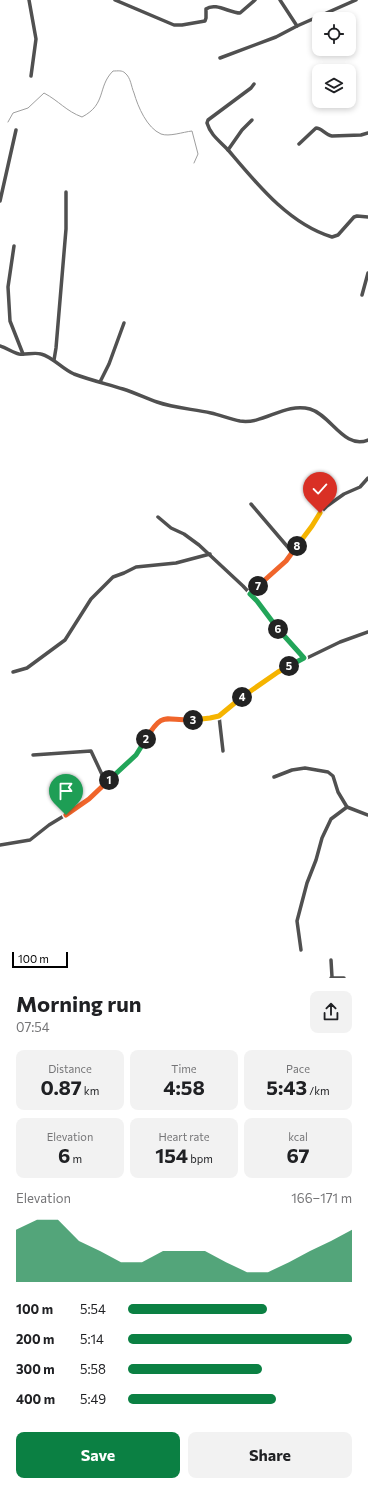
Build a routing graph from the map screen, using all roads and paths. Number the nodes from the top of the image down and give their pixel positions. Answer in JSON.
{"nodes":[{"id":1,"x":29,"y":0,"type":"edge"},
{"id":2,"x":115,"y":0,"type":"edge"},
{"id":3,"x":255,"y":0,"type":"edge"},
{"id":4,"x":280,"y":0,"type":"edge"},
{"id":5,"x":356,"y":0,"type":"edge"},
{"id":6,"x":297,"y":26,"type":"junction"},
{"id":7,"x":220,"y":58,"type":"dead end"},
{"id":8,"x":31,"y":76,"type":"dead end"},
{"id":9,"x":254,"y":84,"type":"dead end"},
{"id":10,"x":252,"y":120,"type":"dead end"},
{"id":11,"x":16,"y":130,"type":"dead end"},
{"id":12,"x":368,"y":133,"type":"edge"},
{"id":13,"x":299,"y":144,"type":"dead end"},
{"id":14,"x":228,"y":150,"type":"junction"},
{"id":15,"x":66,"y":192,"type":"dead end"},
{"id":16,"x":0,"y":200,"type":"edge"},
{"id":17,"x":368,"y":216,"type":"edge"},
{"id":18,"x":14,"y":246,"type":"dead end"},
{"id":19,"x":368,"y":273,"type":"edge"},
{"id":20,"x":362,"y":295,"type":"dead end"},
{"id":21,"x":124,"y":323,"type":"dead end"},
{"id":22,"x":0,"y":346,"type":"edge"},
{"id":23,"x":23,"y":354,"type":"junction"},
{"id":24,"x":54,"y":360,"type":"junction"},
{"id":25,"x":100,"y":382,"type":"junction"},
{"id":26,"x":368,"y":440,"type":"edge"},
{"id":27,"x":368,"y":478,"type":"edge"},
{"id":28,"x":251,"y":504,"type":"dead end"},
{"id":29,"x":158,"y":517,"type":"dead end"},
{"id":30,"x":292,"y":552,"type":"junction"},
{"id":31,"x":210,"y":554,"type":"junction"},
{"id":32,"x":250,"y":594,"type":"junction"},
{"id":33,"x":368,"y":632,"type":"edge"},
{"id":34,"x":304,"y":658,"type":"junction"},
{"id":35,"x":13,"y":672,"type":"dead end"},
{"id":36,"x":219,"y":716,"type":"junction"},
{"id":37,"x":223,"y":751,"type":"dead end"},
{"id":38,"x":32,"y":755,"type":"dead end"},
{"id":39,"x":274,"y":777,"type":"dead end"},
{"id":40,"x":106,"y":783,"type":"junction"},
{"id":41,"x":347,"y":807,"type":"junction"},
{"id":42,"x":368,"y":815,"type":"edge"},
{"id":43,"x":0,"y":845,"type":"edge"},
{"id":44,"x":301,"y":950,"type":"dead end"},
{"id":45,"x":331,"y":960,"type":"dead end"},
{"id":46,"x":331,"y":978,"type":"edge"},
{"id":47,"x":344,"y":978,"type":"edge"}],
"edges":[{"from":1,"to":8,"type":"street"},
{"from":2,"to":3,"type":"street"},
{"from":4,"to":6,"type":"street"},
{"from":5,"to":6,"type":"street"},
{"from":6,"to":7,"type":"street"},
{"from":9,"to":14,"type":"street"},
{"from":10,"to":14,"type":"street"},
{"from":11,"to":16,"type":"street"},
{"from":12,"to":13,"type":"street"},
{"from":14,"to":17,"type":"street"},
{"from":15,"to":24,"type":"street"},
{"from":18,"to":23,"type":"street"},
{"from":19,"to":20,"type":"street"},
{"from":21,"to":25,"type":"street"},
{"from":22,"to":23,"type":"street"},
{"from":23,"to":24,"type":"street"},
{"from":24,"to":25,"type":"street"},
{"from":25,"to":26,"type":"street"},
{"from":27,"to":30,"type":"street"},
{"from":28,"to":30,"type":"street"},
{"from":29,"to":31,"type":"street"},
{"from":30,"to":32,"type":"street"},
{"from":31,"to":32,"type":"street"},
{"from":31,"to":35,"type":"street"},
{"from":32,"to":34,"type":"street"},
{"from":33,"to":34,"type":"street"},
{"from":34,"to":36,"type":"street"},
{"from":36,"to":37,"type":"street"},
{"from":36,"to":40,"type":"street"},
{"from":38,"to":40,"type":"street"},
{"from":39,"to":41,"type":"street"},
{"from":40,"to":43,"type":"street"},
{"from":41,"to":42,"type":"street"},
{"from":41,"to":44,"type":"street"},
{"from":45,"to":46,"type":"street"},
{"from":46,"to":47,"type":"street"}]}
